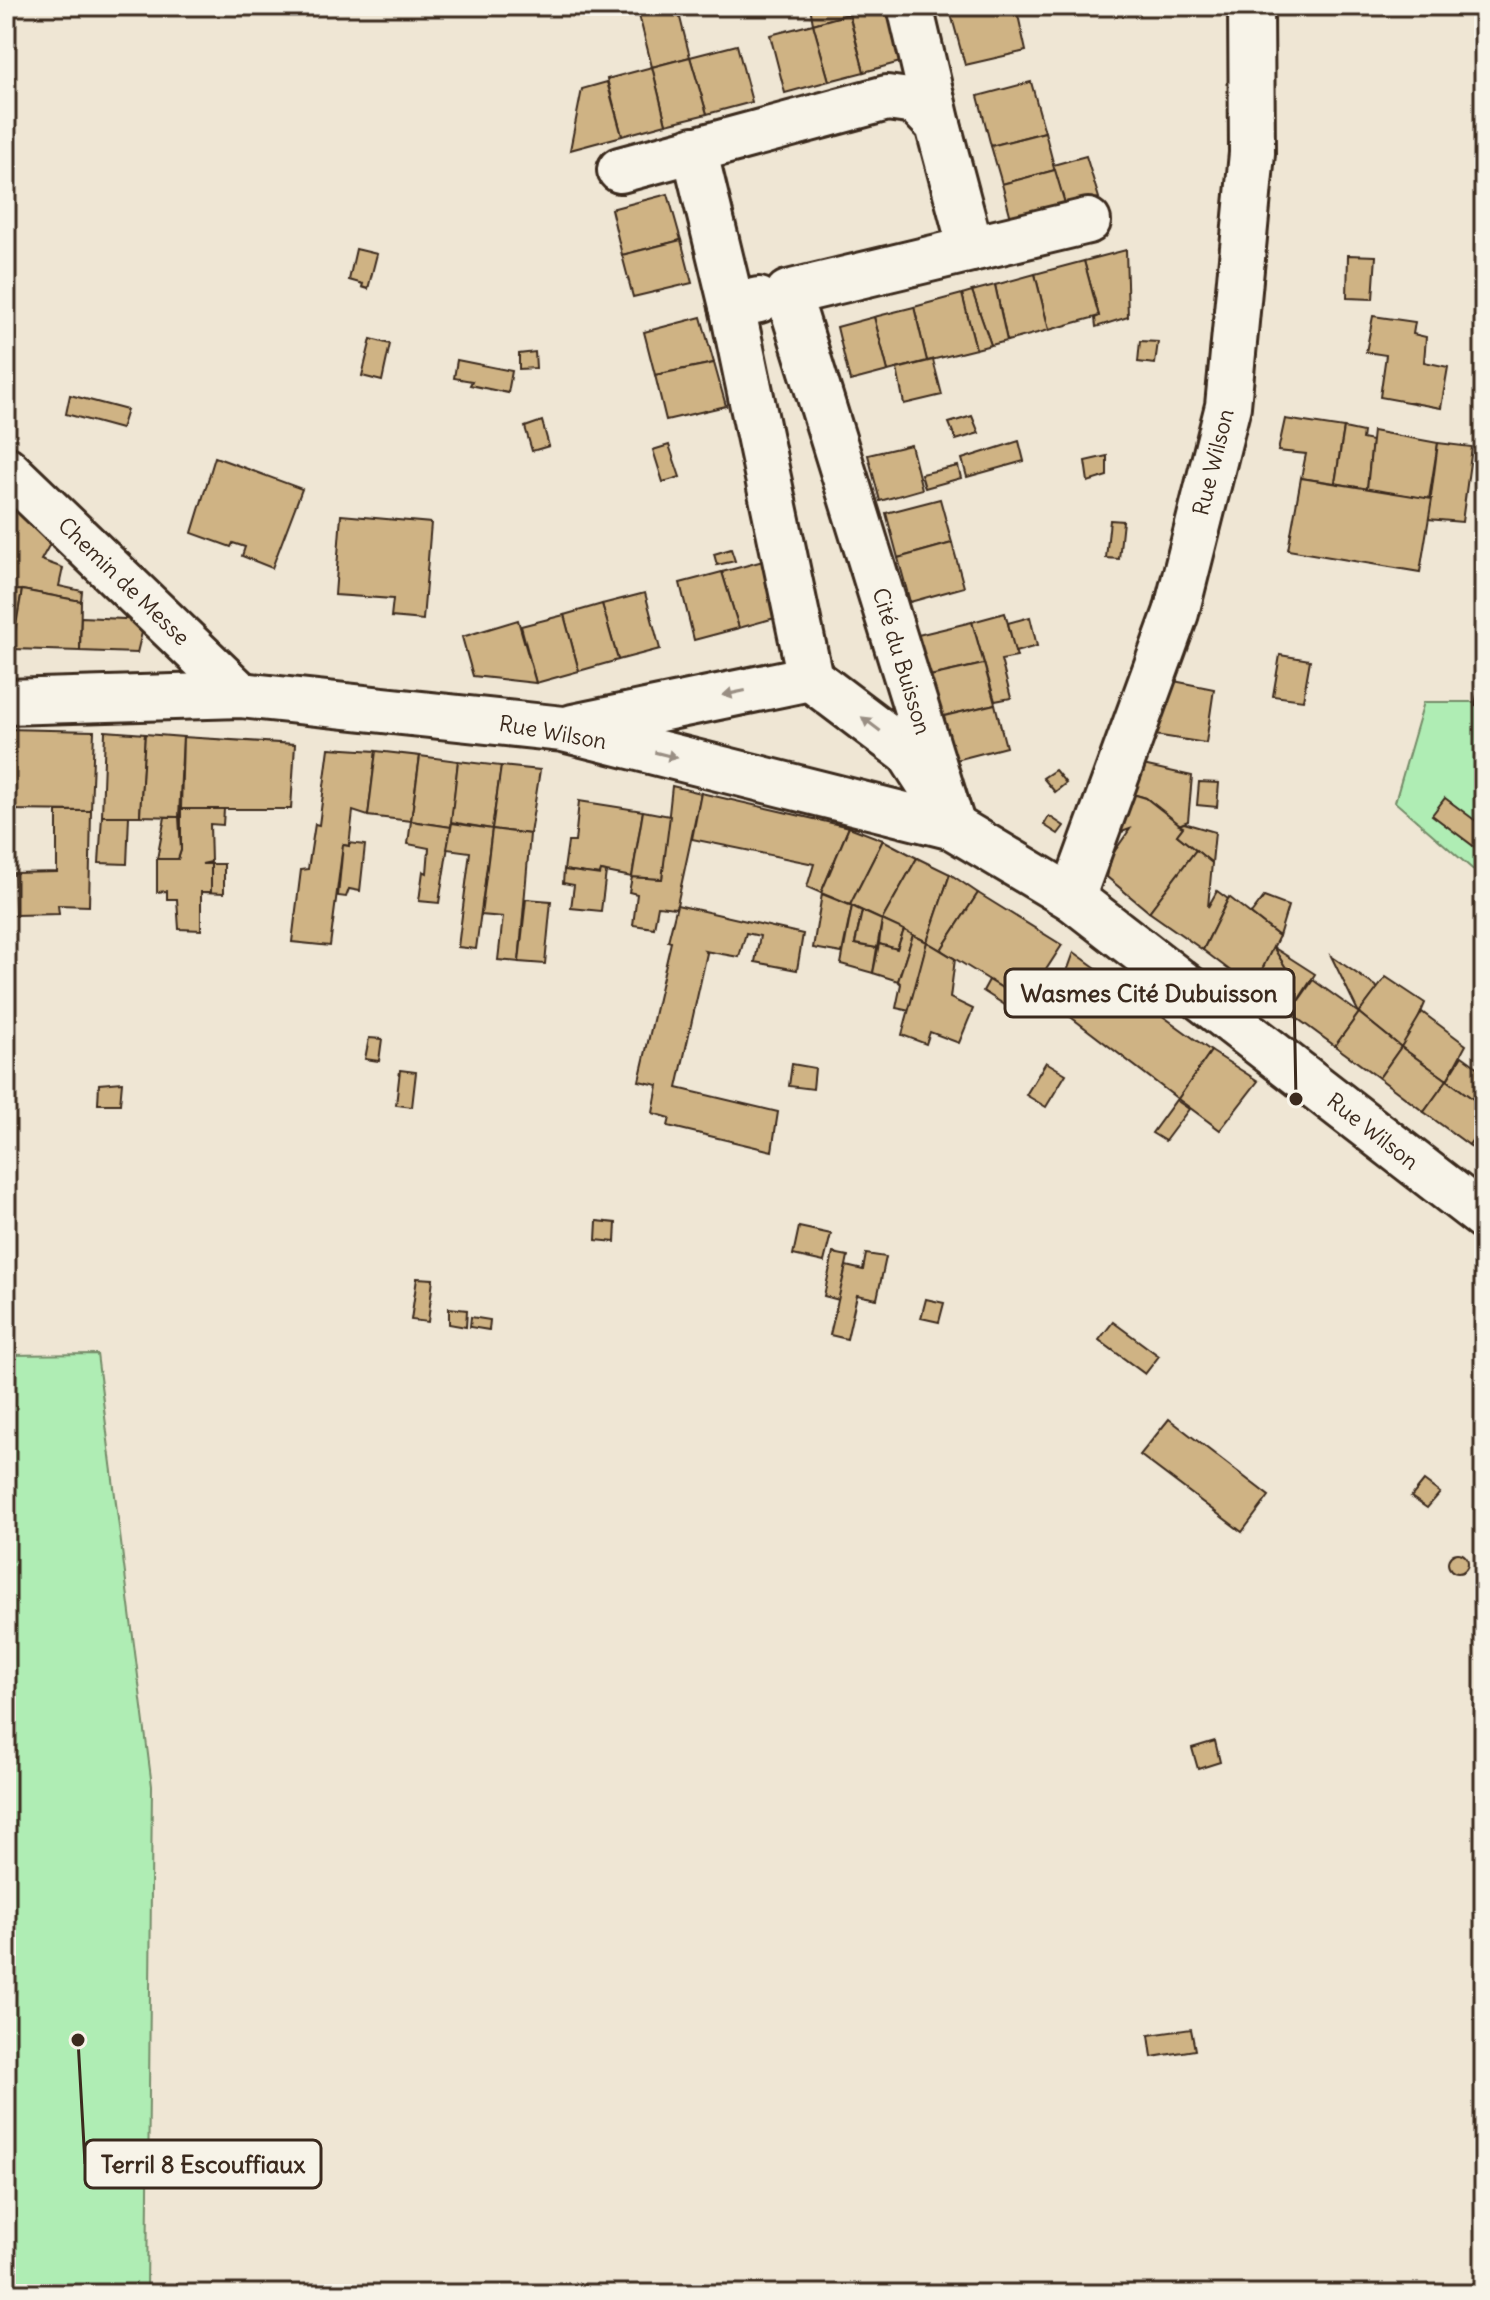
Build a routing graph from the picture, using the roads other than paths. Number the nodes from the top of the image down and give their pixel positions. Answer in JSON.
{"nodes":[{"id":1,"x":910,"y":6,"type":"edge"},
{"id":2,"x":1251,"y":6,"type":"edge"},
{"id":3,"x":938,"y":125,"type":"junction"},
{"id":4,"x":694,"y":149,"type":"junction"},
{"id":5,"x":620,"y":170,"type":"dead end"},
{"id":6,"x":1088,"y":221,"type":"dead end"},
{"id":7,"x":971,"y":249,"type":"junction"},
{"id":8,"x":788,"y":293,"type":"junction"},
{"id":9,"x":732,"y":306,"type":"junction"},
{"id":10,"x":6,"y":469,"type":"edge"},
{"id":11,"x":810,"y":678,"type":"junction"},
{"id":12,"x":241,"y":695,"type":"junction"},
{"id":13,"x":6,"y":702,"type":"edge"},
{"id":14,"x":563,"y":729,"type":"junction"},
{"id":15,"x":953,"y":827,"type":"junction"},
{"id":16,"x":1072,"y":898,"type":"junction"},
{"id":17,"x":1484,"y":1217,"type":"edge"}],
"edges":[{"from":1,"to":3,"type":"street"},
{"from":2,"to":16,"type":"street","name":"Rue Wilson"},
{"from":3,"to":4,"type":"street"},
{"from":3,"to":7,"type":"street"},
{"from":4,"to":5,"type":"street"},
{"from":4,"to":9,"type":"street"},
{"from":6,"to":7,"type":"street"},
{"from":7,"to":8,"type":"street"},
{"from":8,"to":9,"type":"street"},
{"from":8,"to":15,"type":"street","name":"Cité du Buisson"},
{"from":9,"to":11,"type":"street"},
{"from":10,"to":12,"type":"street","name":"Chemin de Messe"},
{"from":11,"to":14,"type":"street","one_way":true},
{"from":15,"to":11,"type":"street","name":"Cité du Buisson","one_way":true},
{"from":12,"to":13,"type":"street","name":"Rue Wilson"},
{"from":12,"to":14,"type":"street","name":"Rue Wilson"},
{"from":14,"to":15,"type":"street","name":"Rue Wilson","one_way":true},
{"from":15,"to":16,"type":"street","name":"Rue Wilson"},
{"from":16,"to":17,"type":"street","name":"Rue Wilson"}]}
